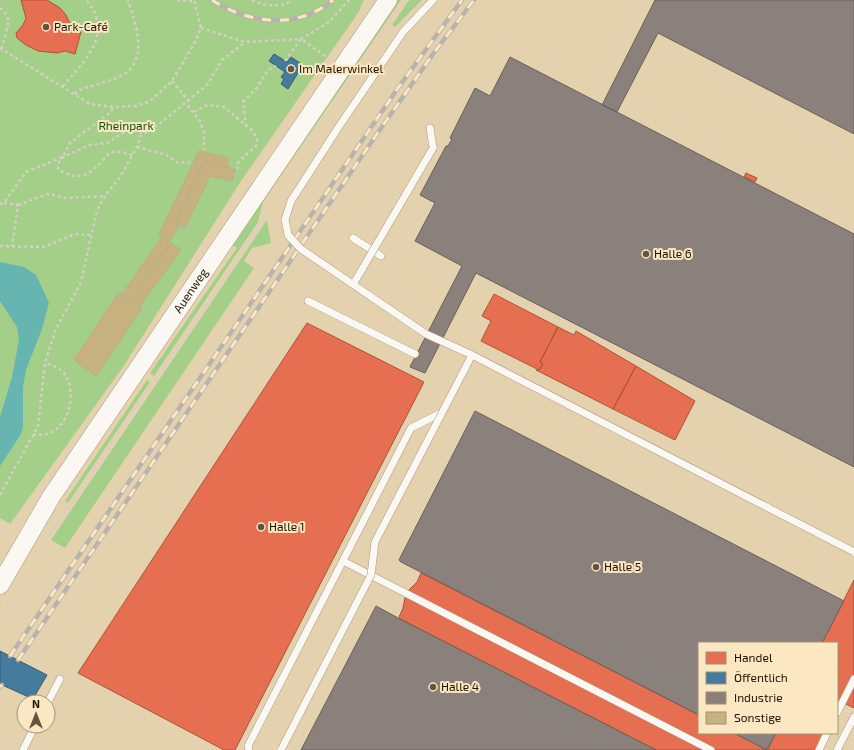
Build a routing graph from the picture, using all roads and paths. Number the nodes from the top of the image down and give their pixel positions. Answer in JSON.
{"nodes":[{"id":1,"x":86,"y":0,"type":"edge"},
{"id":2,"x":128,"y":0,"type":"edge"},
{"id":3,"x":177,"y":0,"type":"edge"},
{"id":4,"x":194,"y":0,"type":"edge"},
{"id":5,"x":252,"y":0,"type":"edge"},
{"id":6,"x":290,"y":0,"type":"edge"},
{"id":7,"x":349,"y":0,"type":"edge"},
{"id":8,"x":388,"y":0,"type":"edge"},
{"id":9,"x":433,"y":0,"type":"edge"},
{"id":10,"x":0,"y":8,"type":"edge"},
{"id":11,"x":201,"y":28,"type":"junction"},
{"id":12,"x":302,"y":39,"type":"junction"},
{"id":13,"x":245,"y":42,"type":"junction"},
{"id":14,"x":1,"y":48,"type":"edge"},
{"id":15,"x":285,"y":61,"type":"dead end"},
{"id":16,"x":276,"y":66,"type":"dead end"},
{"id":17,"x":342,"y":67,"type":"junction"},
{"id":18,"x":172,"y":82,"type":"junction"},
{"id":19,"x":63,"y":86,"type":"junction"},
{"id":20,"x":75,"y":94,"type":"junction"},
{"id":21,"x":188,"y":100,"type":"junction"},
{"id":22,"x":113,"y":107,"type":"junction"},
{"id":23,"x":194,"y":112,"type":"junction"},
{"id":24,"x":246,"y":126,"type":"junction"},
{"id":25,"x":430,"y":128,"type":"dead end"},
{"id":26,"x":141,"y":136,"type":"junction"},
{"id":27,"x":137,"y":147,"type":"junction"},
{"id":28,"x":204,"y":150,"type":"dead end"},
{"id":29,"x":132,"y":155,"type":"junction"},
{"id":30,"x":63,"y":156,"type":"junction"},
{"id":31,"x":190,"y":163,"type":"dead end"},
{"id":32,"x":237,"y":169,"type":"dead end"},
{"id":33,"x":105,"y":196,"type":"junction"},
{"id":34,"x":4,"y":203,"type":"junction"},
{"id":35,"x":0,"y":204,"type":"edge"},
{"id":36,"x":18,"y":205,"type":"junction"},
{"id":37,"x":92,"y":235,"type":"junction"},
{"id":38,"x":353,"y":238,"type":"dead end"},
{"id":39,"x":0,"y":246,"type":"edge"},
{"id":40,"x":12,"y":246,"type":"junction"},
{"id":41,"x":381,"y":256,"type":"dead end"},
{"id":42,"x":354,"y":283,"type":"junction"},
{"id":43,"x":308,"y":301,"type":"dead end"},
{"id":44,"x":415,"y":354,"type":"dead end"},
{"id":45,"x":472,"y":355,"type":"junction"},
{"id":46,"x":45,"y":363,"type":"junction"},
{"id":47,"x":441,"y":413,"type":"junction"},
{"id":48,"x":33,"y":435,"type":"junction"},
{"id":49,"x":0,"y":495,"type":"edge"},
{"id":50,"x":797,"y":522,"type":"junction"},
{"id":51,"x":379,"y":535,"type":"junction"},
{"id":52,"x":375,"y":542,"type":"junction"},
{"id":53,"x":854,"y":552,"type":"edge"},
{"id":54,"x":343,"y":561,"type":"junction"},
{"id":55,"x":371,"y":575,"type":"junction"},
{"id":56,"x":0,"y":585,"type":"edge"},
{"id":57,"x":60,"y":679,"type":"dead end"},
{"id":58,"x":854,"y":679,"type":"edge"},
{"id":59,"x":52,"y":694,"type":"edge"},
{"id":60,"x":838,"y":712,"type":"edge"},
{"id":61,"x":854,"y":717,"type":"edge"},
{"id":62,"x":32,"y":734,"type":"edge"},
{"id":63,"x":827,"y":734,"type":"edge"},
{"id":64,"x":23,"y":750,"type":"edge"},
{"id":65,"x":249,"y":750,"type":"edge"},
{"id":66,"x":280,"y":750,"type":"edge"},
{"id":67,"x":711,"y":750,"type":"edge"},
{"id":68,"x":819,"y":750,"type":"edge"},
{"id":69,"x":837,"y":750,"type":"edge"}],
"edges":[{"from":1,"to":19,"type":"path"},
{"from":2,"to":20,"type":"path"},
{"from":3,"to":4,"type":"path"},
{"from":4,"to":11,"type":"path"},
{"from":5,"to":6,"type":"path"},
{"from":7,"to":12,"type":"path"},
{"from":8,"to":17,"type":"street","name":"Auenweg"},
{"from":9,"to":42,"type":"lane","bridge":true},
{"from":10,"to":14,"type":"path"},
{"from":11,"to":13,"type":"path"},
{"from":11,"to":18,"type":"path"},
{"from":12,"to":13,"type":"path"},
{"from":12,"to":15,"type":"path"},
{"from":12,"to":17,"type":"path"},
{"from":13,"to":21,"type":"path"},
{"from":14,"to":19,"type":"path"},
{"from":16,"to":24,"type":"path"},
{"from":17,"to":56,"type":"street","name":"Auenweg"},
{"from":18,"to":21,"type":"path"},
{"from":18,"to":22,"type":"path"},
{"from":19,"to":20,"type":"path"},
{"from":20,"to":22,"type":"path"},
{"from":21,"to":23,"type":"path"},
{"from":21,"to":26,"type":"path"},
{"from":22,"to":30,"type":"path"},
{"from":23,"to":24,"type":"path"},
{"from":23,"to":28,"type":"path"},
{"from":24,"to":32,"type":"path"},
{"from":25,"to":42,"type":"lane","bridge":true},
{"from":26,"to":27,"type":"path"},
{"from":26,"to":30,"type":"path"},
{"from":27,"to":29,"type":"path"},
{"from":27,"to":31,"type":"path"},
{"from":29,"to":30,"type":"path"},
{"from":29,"to":33,"type":"path"},
{"from":30,"to":34,"type":"path"},
{"from":33,"to":36,"type":"path"},
{"from":33,"to":37,"type":"path"},
{"from":34,"to":35,"type":"path"},
{"from":34,"to":36,"type":"path"},
{"from":36,"to":40,"type":"path"},
{"from":37,"to":40,"type":"path"},
{"from":37,"to":46,"type":"path"},
{"from":38,"to":41,"type":"lane"},
{"from":39,"to":40,"type":"path"},
{"from":42,"to":45,"type":"lane","bridge":true},
{"from":43,"to":44,"type":"lane"},
{"from":45,"to":50,"type":"lane","bridge":true},
{"from":45,"to":51,"type":"lane","bridge":true},
{"from":46,"to":48,"type":"path"},
{"from":46,"to":48,"type":"path"},
{"from":47,"to":50,"type":"lane"},
{"from":47,"to":51,"type":"lane"},
{"from":47,"to":54,"type":"lane"},
{"from":48,"to":49,"type":"path"},
{"from":50,"to":53,"type":"lane","bridge":true},
{"from":51,"to":52,"type":"lane"},
{"from":52,"to":55,"type":"lane"},
{"from":52,"to":66,"type":"lane","bridge":true},
{"from":54,"to":55,"type":"lane"},
{"from":54,"to":65,"type":"lane"},
{"from":55,"to":66,"type":"lane"},
{"from":55,"to":67,"type":"lane"},
{"from":57,"to":59,"type":"lane"},
{"from":58,"to":60,"type":"lane"},
{"from":61,"to":69,"type":"lane"},
{"from":62,"to":64,"type":"lane"},
{"from":63,"to":68,"type":"lane"}]}
